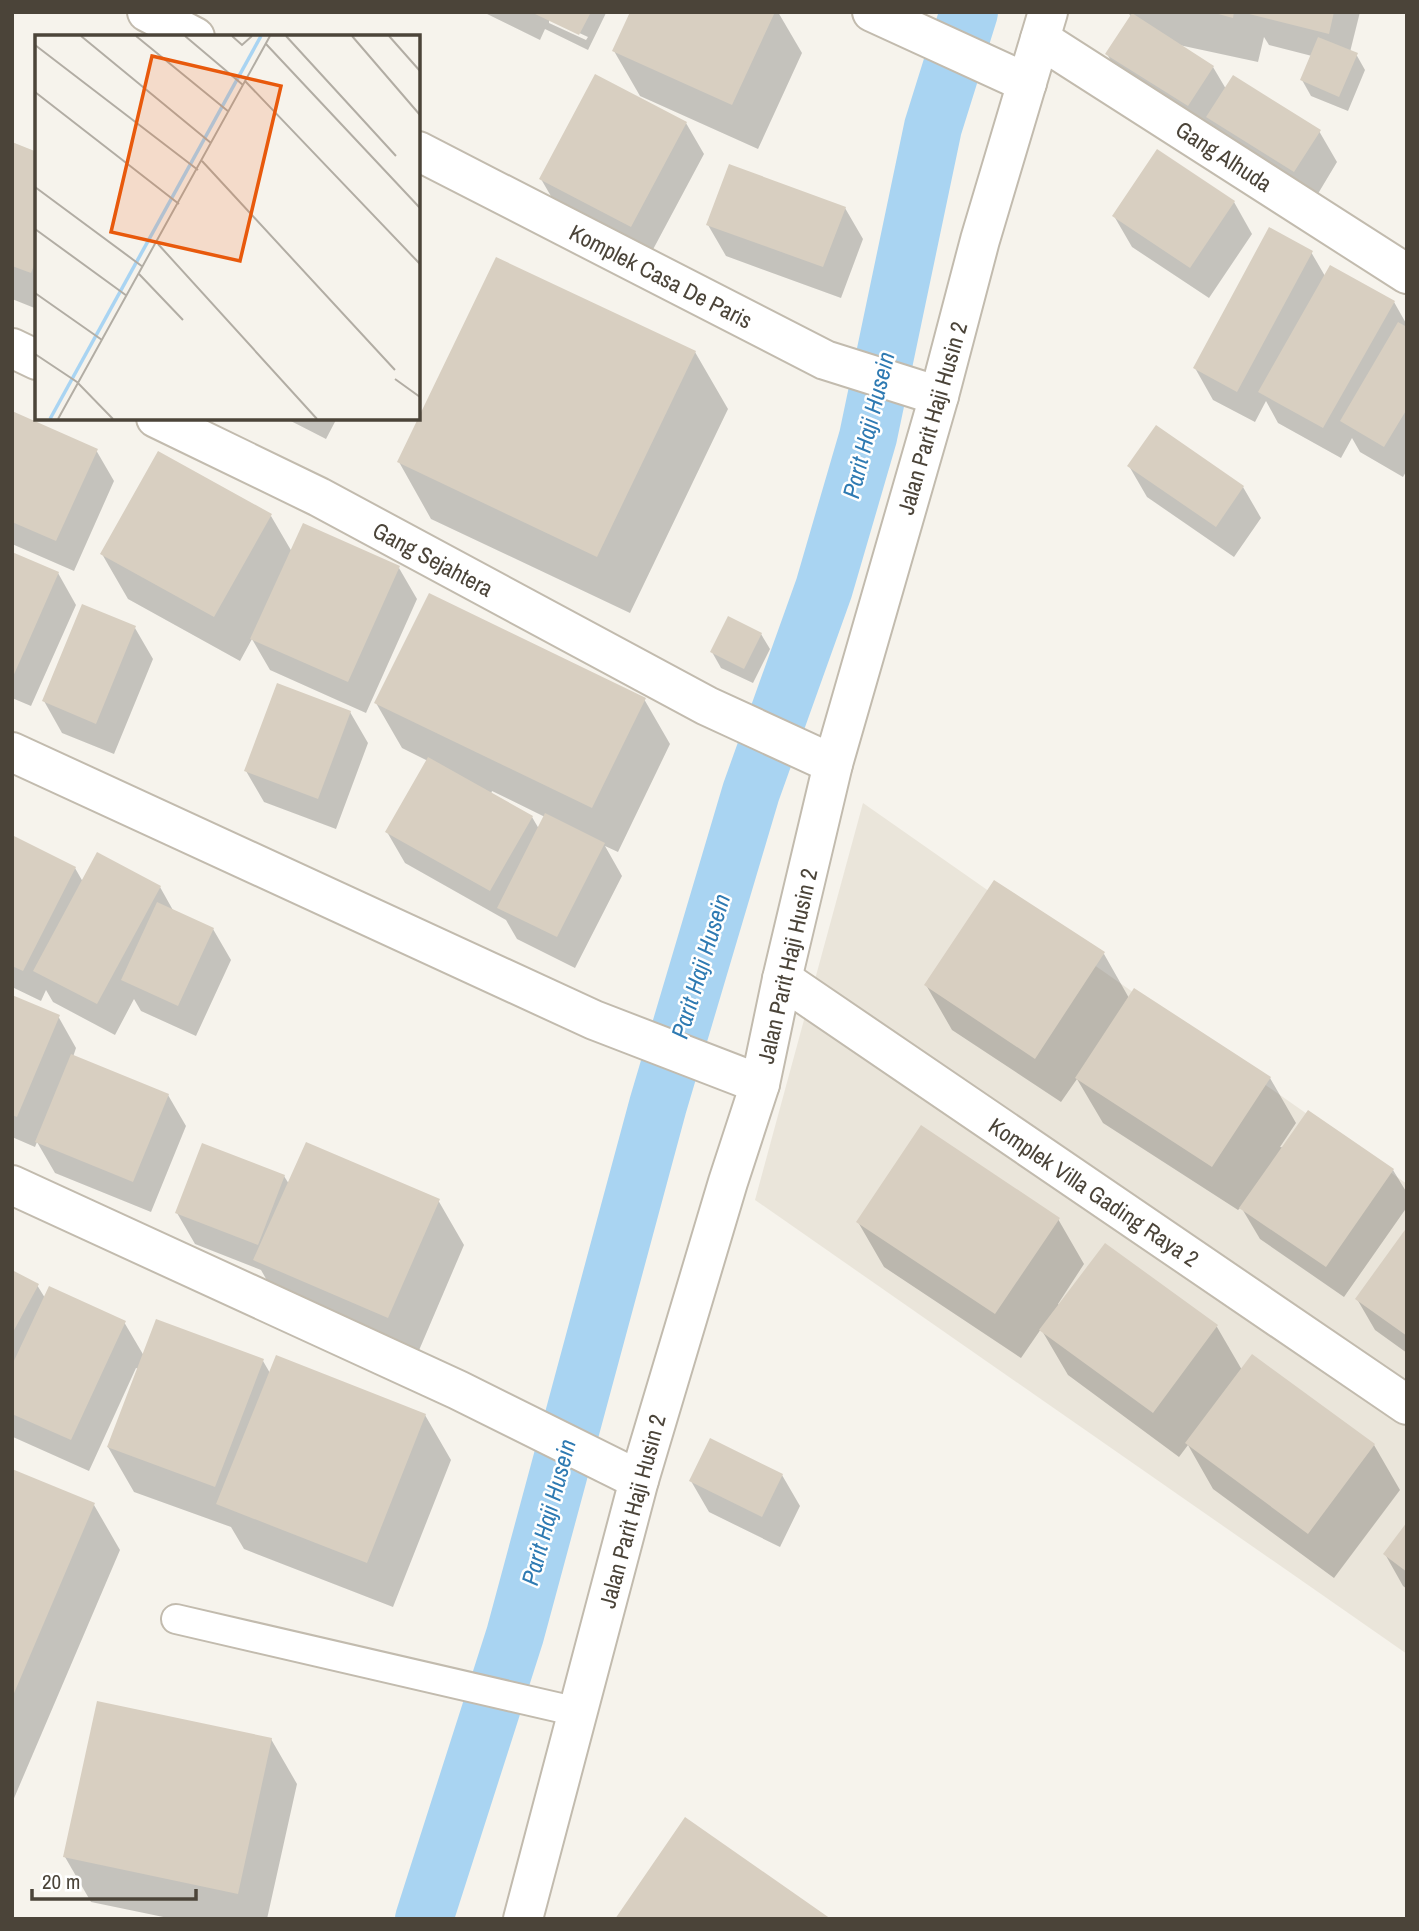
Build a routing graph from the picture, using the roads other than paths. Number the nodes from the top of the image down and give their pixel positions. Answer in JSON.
{"nodes":[{"id":1,"x":147,"y":12,"type":"edge"},
{"id":2,"x":879,"y":16,"type":"edge"},
{"id":3,"x":1044,"y":26,"type":"edge"},
{"id":4,"x":191,"y":35,"type":"edge"},
{"id":5,"x":1014,"y":76,"type":"junction"},
{"id":6,"x":420,"y":152,"type":"edge"},
{"id":7,"x":1407,"y":274,"type":"edge"},
{"id":8,"x":12,"y":348,"type":"edge"},
{"id":9,"x":35,"y":359,"type":"edge"},
{"id":10,"x":925,"y":391,"type":"junction"},
{"id":11,"x":160,"y":420,"type":"edge"},
{"id":12,"x":12,"y":751,"type":"edge"},
{"id":13,"x":822,"y":759,"type":"junction"},
{"id":14,"x":782,"y":979,"type":"junction"},
{"id":15,"x":749,"y":1079,"type":"junction"},
{"id":16,"x":12,"y":1185,"type":"edge"},
{"id":17,"x":1407,"y":1405,"type":"edge"},
{"id":18,"x":627,"y":1473,"type":"junction"},
{"id":19,"x":176,"y":1619,"type":"dead end"},
{"id":20,"x":578,"y":1712,"type":"junction"},
{"id":21,"x":523,"y":1919,"type":"edge"}],
"edges":[{"from":1,"to":4,"type":"street"},
{"from":2,"to":5,"type":"street"},
{"from":3,"to":5,"type":"street","name":"Jalan Parit Haji Husin 2"},
{"from":3,"to":7,"type":"street","name":"Gang Alhuda"},
{"from":5,"to":10,"type":"street","name":"Jalan Parit Haji Husin 2"},
{"from":6,"to":10,"type":"street","name":"Komplek Casa De Paris"},
{"from":8,"to":9,"type":"street"},
{"from":10,"to":13,"type":"street","name":"Jalan Parit Haji Husin 2"},
{"from":11,"to":13,"type":"street","name":"Gang Sejahtera"},
{"from":12,"to":15,"type":"street"},
{"from":13,"to":14,"type":"street","name":"Jalan Parit Haji Husin 2"},
{"from":14,"to":15,"type":"street","name":"Jalan Parit Haji Husin 2"},
{"from":14,"to":17,"type":"street","name":"Komplek Villa Gading Raya 2"},
{"from":15,"to":18,"type":"street","name":"Jalan Parit Haji Husin 2"},
{"from":16,"to":18,"type":"street"},
{"from":18,"to":20,"type":"street","name":"Jalan Parit Haji Husin 2"},
{"from":19,"to":20,"type":"lane"},
{"from":20,"to":21,"type":"street","name":"Jalan Parit Haji Husin 2"}]}
